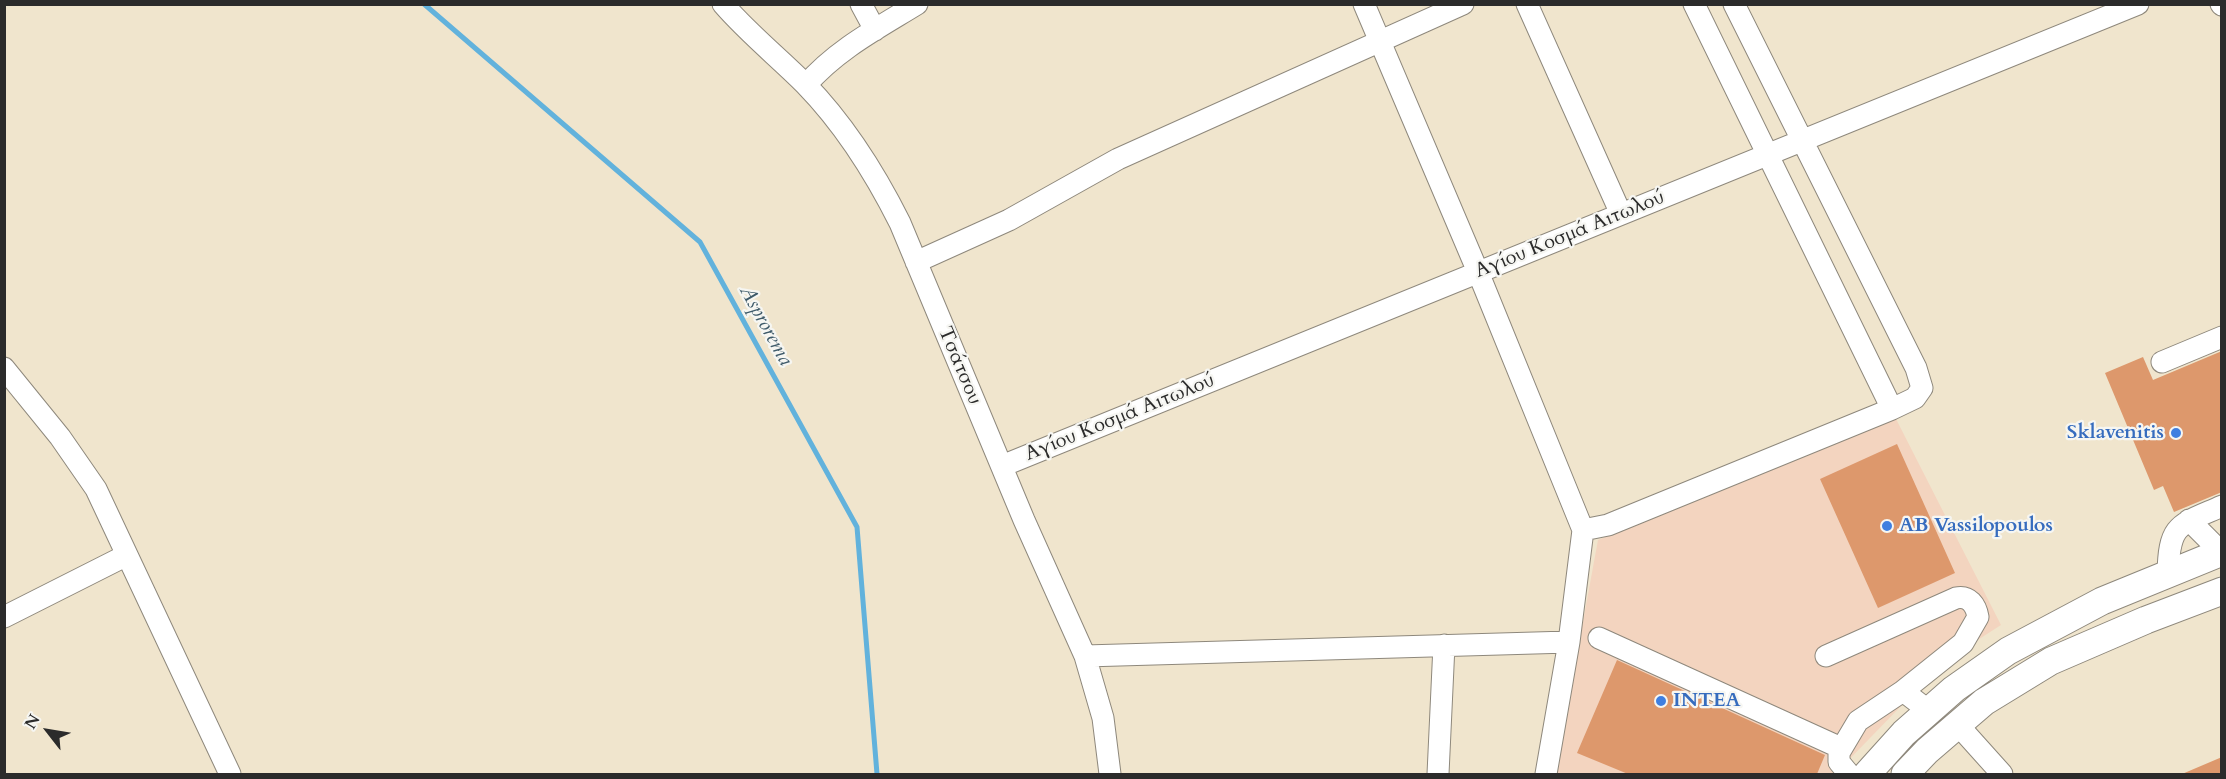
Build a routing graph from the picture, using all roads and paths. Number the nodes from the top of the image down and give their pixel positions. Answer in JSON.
{"nodes":[{"id":1,"x":723,"y":4,"type":"edge"},
{"id":2,"x":861,"y":4,"type":"edge"},
{"id":3,"x":918,"y":4,"type":"edge"},
{"id":4,"x":1364,"y":4,"type":"edge"},
{"id":5,"x":1463,"y":4,"type":"edge"},
{"id":6,"x":1527,"y":4,"type":"edge"},
{"id":7,"x":1694,"y":4,"type":"edge"},
{"id":8,"x":1734,"y":4,"type":"edge"},
{"id":9,"x":2138,"y":4,"type":"edge"},
{"id":10,"x":875,"y":30,"type":"junction"},
{"id":11,"x":1380,"y":42,"type":"junction"},
{"id":12,"x":806,"y":85,"type":"junction"},
{"id":13,"x":1802,"y":141,"type":"junction"},
{"id":14,"x":1768,"y":154,"type":"junction"},
{"id":15,"x":1621,"y":214,"type":"junction"},
{"id":16,"x":916,"y":262,"type":"junction"},
{"id":17,"x":1478,"y":272,"type":"junction"},
{"id":18,"x":2222,"y":337,"type":"edge"},
{"id":19,"x":2162,"y":362,"type":"dead end"},
{"id":20,"x":4,"y":368,"type":"edge"},
{"id":21,"x":1892,"y":409,"type":"junction"},
{"id":22,"x":1002,"y":466,"type":"junction"},
{"id":23,"x":2222,"y":506,"type":"edge"},
{"id":24,"x":2189,"y":520,"type":"junction"},
{"id":25,"x":1583,"y":530,"type":"junction"},
{"id":26,"x":2221,"y":552,"type":"edge"},
{"id":27,"x":127,"y":555,"type":"junction"},
{"id":28,"x":2168,"y":573,"type":"junction"},
{"id":29,"x":2222,"y":591,"type":"edge"},
{"id":30,"x":4,"y":617,"type":"edge"},
{"id":31,"x":1599,"y":638,"type":"dead end"},
{"id":32,"x":1569,"y":642,"type":"junction"},
{"id":33,"x":1444,"y":645,"type":"junction"},
{"id":34,"x":1085,"y":656,"type":"junction"},
{"id":35,"x":1826,"y":656,"type":"dead end"},
{"id":36,"x":1903,"y":691,"type":"junction"},
{"id":37,"x":1929,"y":711,"type":"junction"},
{"id":38,"x":1958,"y":725,"type":"junction"},
{"id":39,"x":1841,"y":748,"type":"junction"},
{"id":40,"x":230,"y":774,"type":"edge"},
{"id":41,"x":1110,"y":774,"type":"edge"},
{"id":42,"x":1438,"y":774,"type":"edge"},
{"id":43,"x":1546,"y":774,"type":"edge"},
{"id":44,"x":1850,"y":774,"type":"edge"},
{"id":45,"x":1867,"y":774,"type":"edge"},
{"id":46,"x":1905,"y":774,"type":"edge"},
{"id":47,"x":2002,"y":774,"type":"edge"}],
"edges":[{"from":1,"to":12,"type":"street","name":"Τσάτσου"},
{"from":2,"to":10,"type":"street"},
{"from":3,"to":10,"type":"street"},
{"from":4,"to":11,"type":"street"},
{"from":5,"to":11,"type":"street"},
{"from":6,"to":15,"type":"street"},
{"from":7,"to":14,"type":"street"},
{"from":8,"to":13,"type":"street"},
{"from":9,"to":13,"type":"street","name":"Αγίου Κοσμά Αιτωλού"},
{"from":10,"to":12,"type":"street"},
{"from":11,"to":16,"type":"street"},
{"from":11,"to":17,"type":"street"},
{"from":12,"to":16,"type":"street","name":"Τσάτσου"},
{"from":13,"to":14,"type":"street","name":"Αγίου Κοσμά Αιτωλού"},
{"from":13,"to":21,"type":"street"},
{"from":14,"to":15,"type":"street","name":"Αγίου Κοσμά Αιτωλού"},
{"from":14,"to":21,"type":"street"},
{"from":15,"to":17,"type":"street","name":"Αγίου Κοσμά Αιτωλού"},
{"from":16,"to":22,"type":"street","name":"Τσάτσου"},
{"from":17,"to":22,"type":"street","name":"Αγίου Κοσμά Αιτωλού"},
{"from":17,"to":25,"type":"street"},
{"from":18,"to":19,"type":"street"},
{"from":20,"to":27,"type":"street"},
{"from":21,"to":25,"type":"street"},
{"from":22,"to":34,"type":"street","name":"Τσάτσου"},
{"from":23,"to":24,"type":"street"},
{"from":24,"to":26,"type":"street"},
{"from":24,"to":28,"type":"street"},
{"from":25,"to":32,"type":"street"},
{"from":26,"to":28,"type":"main road"},
{"from":27,"to":30,"type":"street"},
{"from":27,"to":40,"type":"street"},
{"from":28,"to":37,"type":"main road"},
{"from":29,"to":38,"type":"main road"},
{"from":31,"to":39,"type":"street"},
{"from":32,"to":33,"type":"street"},
{"from":32,"to":43,"type":"street"},
{"from":33,"to":34,"type":"street"},
{"from":33,"to":42,"type":"street"},
{"from":34,"to":41,"type":"street","name":"Τσάτσου"},
{"from":35,"to":36,"type":"street"},
{"from":36,"to":37,"type":"street"},
{"from":36,"to":39,"type":"street"},
{"from":37,"to":45,"type":"main road"},
{"from":38,"to":46,"type":"main road"},
{"from":38,"to":47,"type":"street"},
{"from":39,"to":44,"type":"street"}]}
